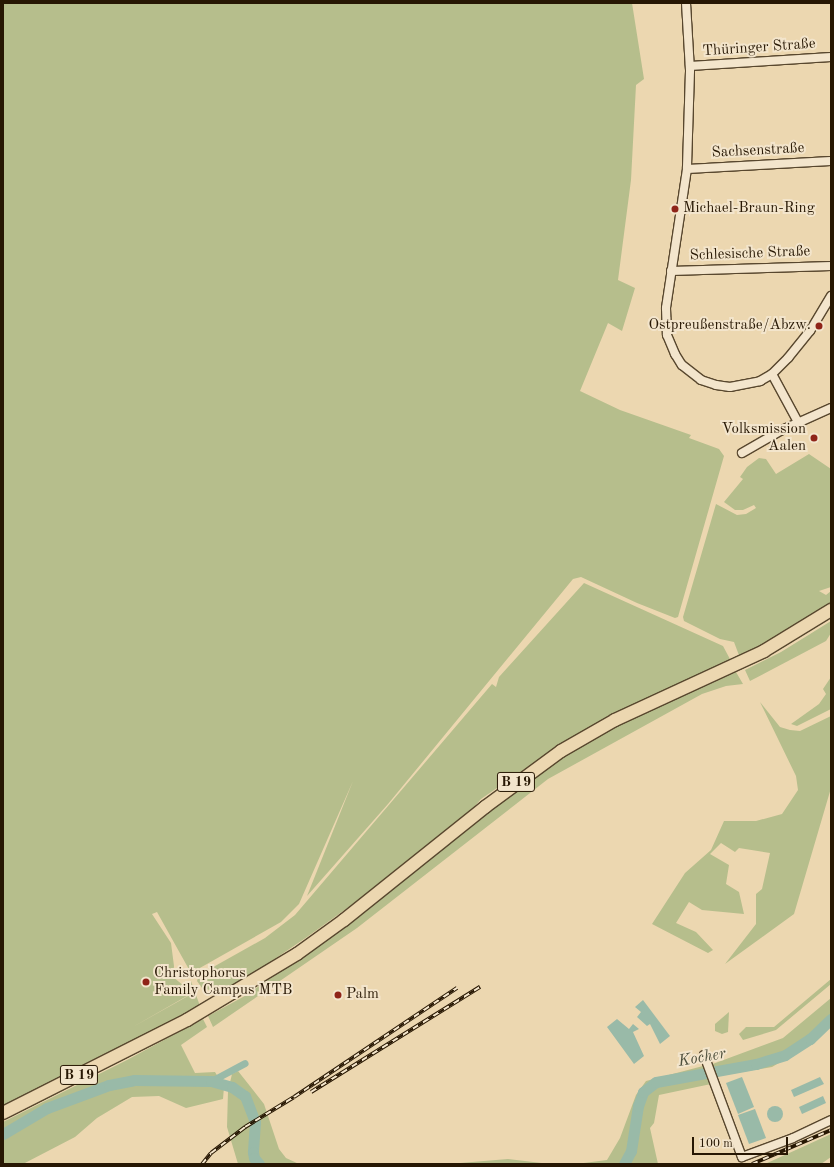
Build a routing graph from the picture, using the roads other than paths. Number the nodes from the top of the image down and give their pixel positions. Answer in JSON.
{"nodes":[{"id":1,"x":686,"y":3,"type":"edge"},
{"id":2,"x":831,"y":57,"type":"edge"},
{"id":3,"x":690,"y":66,"type":"junction"},
{"id":4,"x":831,"y":161,"type":"edge"},
{"id":5,"x":687,"y":169,"type":"junction"},
{"id":6,"x":831,"y":266,"type":"edge"},
{"id":7,"x":670,"y":271,"type":"junction"},
{"id":8,"x":831,"y":296,"type":"edge"},
{"id":9,"x":772,"y":374,"type":"junction"},
{"id":10,"x":831,"y":408,"type":"edge"},
{"id":11,"x":798,"y":422,"type":"junction"},
{"id":12,"x":742,"y":453,"type":"dead end"},
{"id":13,"x":831,"y":610,"type":"edge"},
{"id":14,"x":705,"y":1059,"type":"dead end"},
{"id":15,"x":3,"y":1113,"type":"edge"},
{"id":16,"x":831,"y":1120,"type":"edge"}],
"edges":[{"from":1,"to":3,"type":"street"},
{"from":2,"to":3,"type":"street","name":"Thüringer Straße"},
{"from":3,"to":5,"type":"street"},
{"from":4,"to":5,"type":"street","name":"Sachsenstraße"},
{"from":5,"to":7,"type":"street"},
{"from":6,"to":7,"type":"street","name":"Schlesische Straße"},
{"from":7,"to":9,"type":"street"},
{"from":8,"to":9,"type":"street"},
{"from":9,"to":11,"type":"street"},
{"from":10,"to":11,"type":"street"},
{"from":11,"to":12,"type":"street"},
{"from":13,"to":15,"type":"highway","number":"B 19"},
{"from":14,"to":16,"type":"street"}]}
